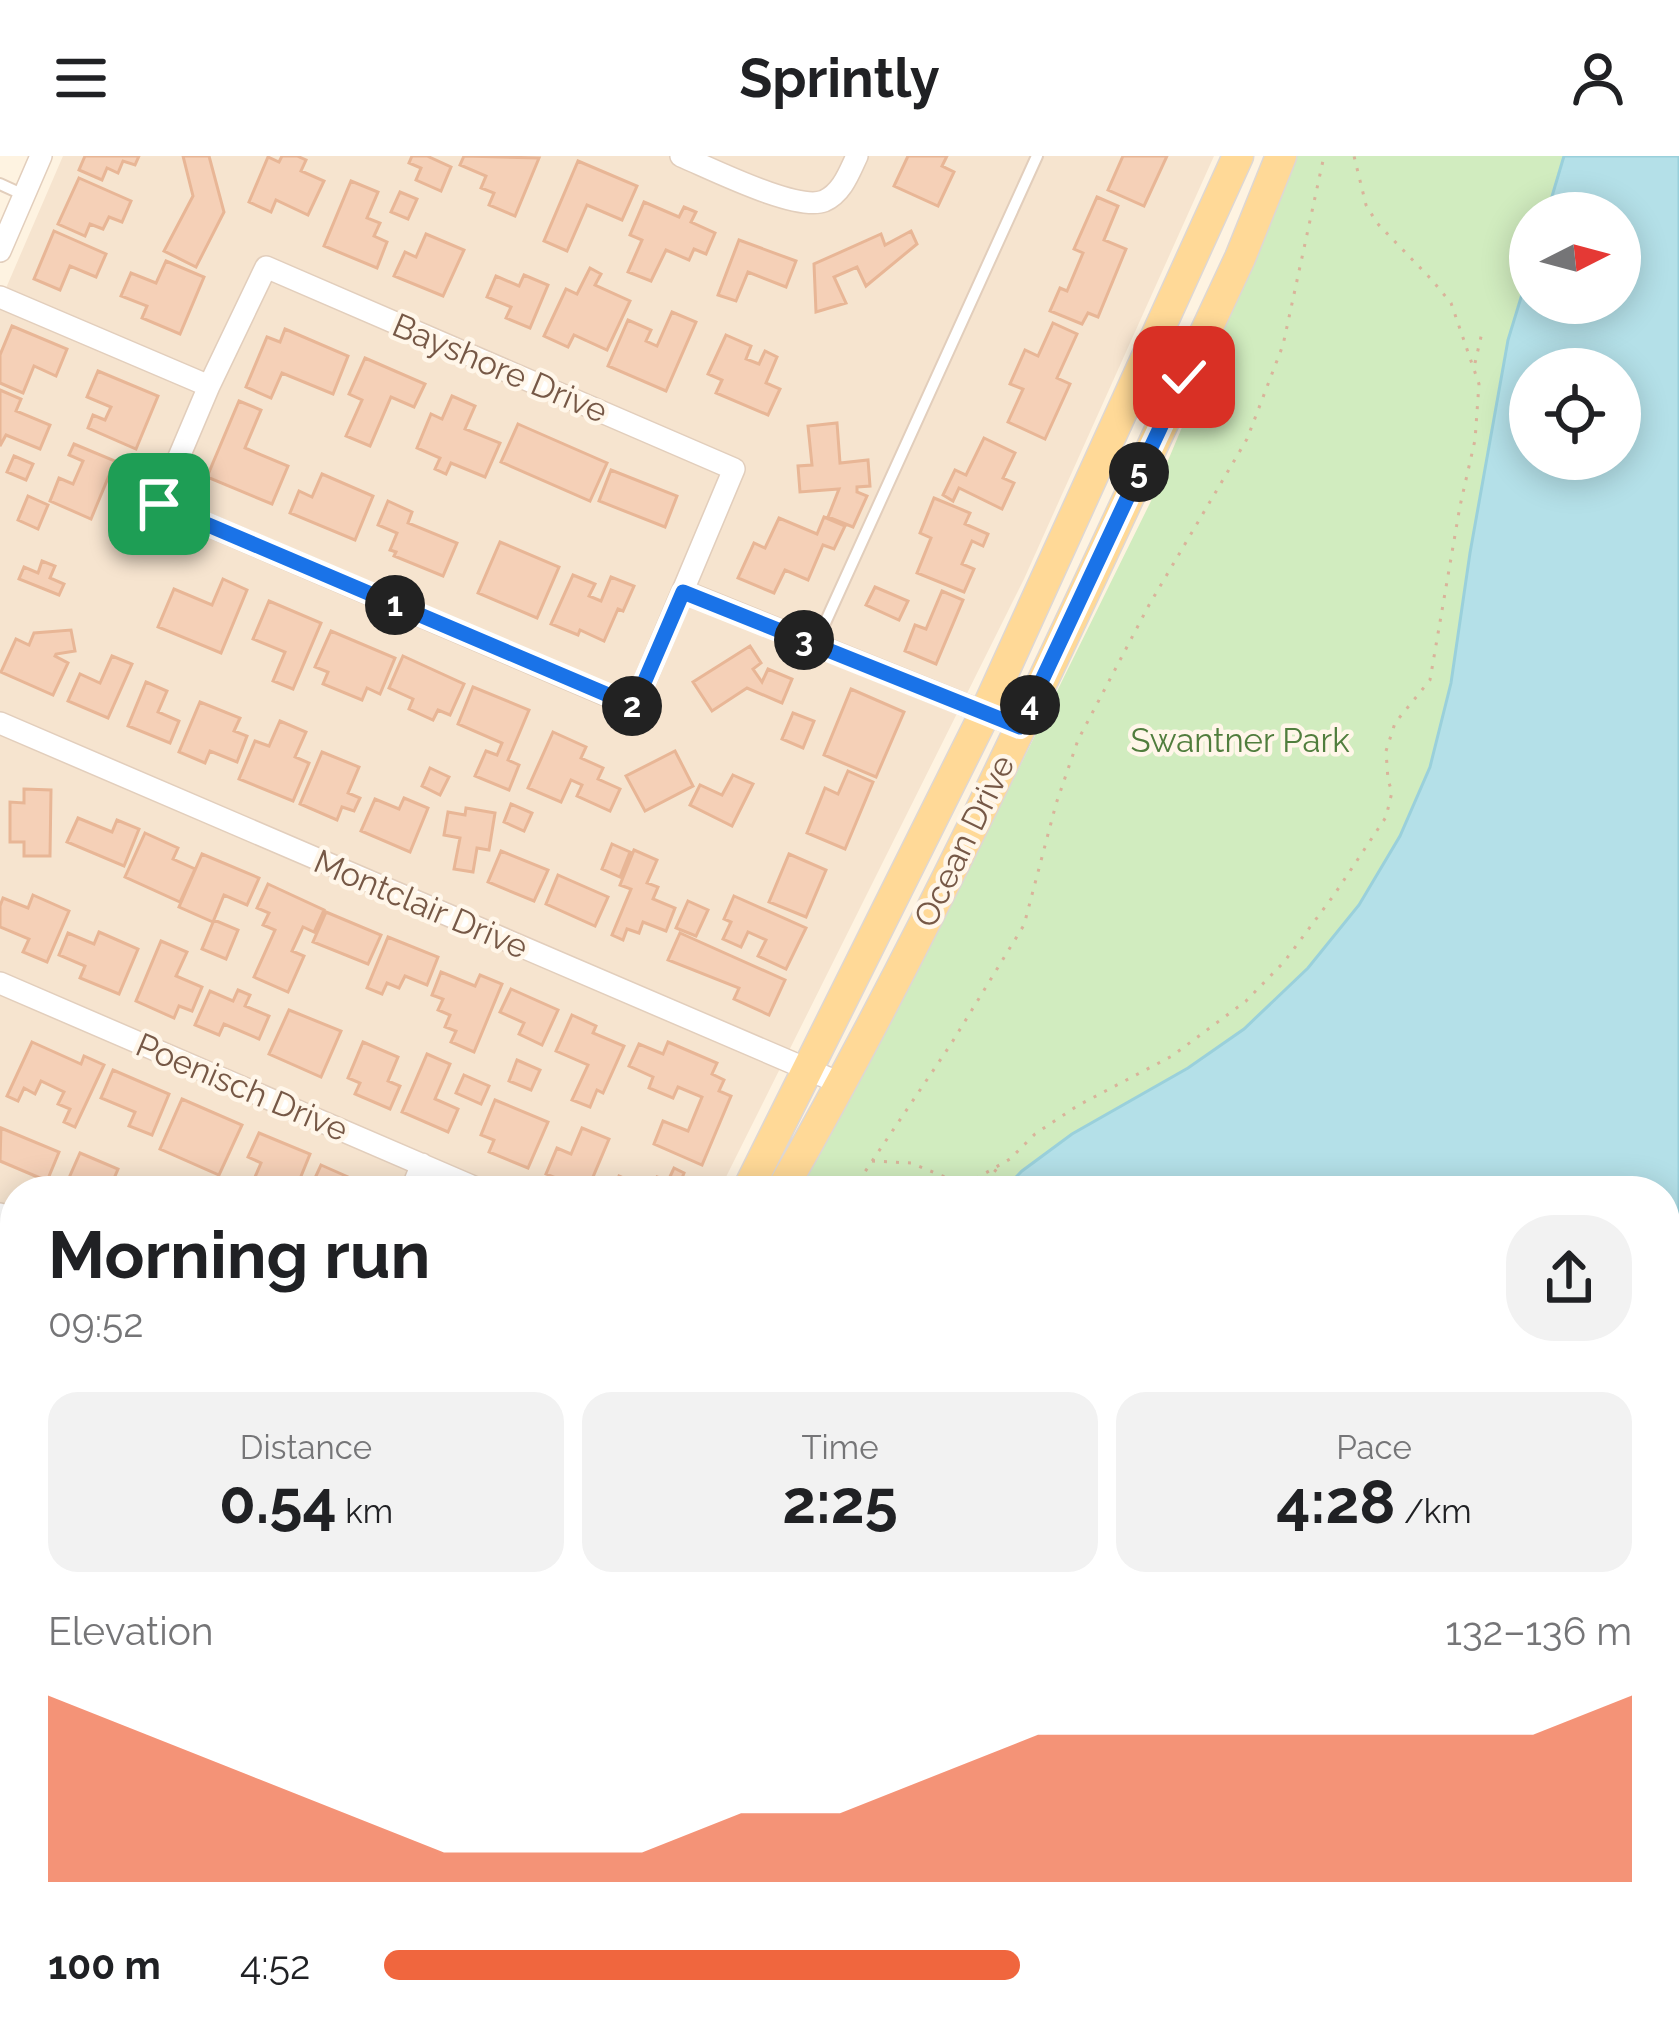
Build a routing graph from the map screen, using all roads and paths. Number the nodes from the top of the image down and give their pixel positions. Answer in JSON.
{"nodes":[{"id":1,"x":41,"y":156,"type":"edge"},
{"id":2,"x":681,"y":156,"type":"edge"},
{"id":3,"x":857,"y":156,"type":"edge"},
{"id":4,"x":1037,"y":156,"type":"edge"},
{"id":5,"x":1238,"y":156,"type":"edge"},
{"id":6,"x":1281,"y":156,"type":"edge"},
{"id":7,"x":1324,"y":156,"type":"edge"},
{"id":8,"x":1354,"y":156,"type":"edge"},
{"id":9,"x":0,"y":184,"type":"edge"},
{"id":10,"x":24,"y":194,"type":"junction"},
{"id":11,"x":0,"y":251,"type":"edge"},
{"id":12,"x":0,"y":297,"type":"edge"},
{"id":13,"x":1483,"y":328,"type":"dead end"},
{"id":14,"x":1147,"y":357,"type":"junction"},
{"id":15,"x":1474,"y":365,"type":"junction"},
{"id":16,"x":1184,"y":377,"type":"junction"},
{"id":17,"x":209,"y":386,"type":"junction"},
{"id":18,"x":683,"y":592,"type":"junction"},
{"id":19,"x":815,"y":645,"type":"junction"},
{"id":20,"x":985,"y":713,"type":"junction"},
{"id":21,"x":0,"y":723,"type":"edge"},
{"id":22,"x":1020,"y":727,"type":"junction"},
{"id":23,"x":885,"y":916,"type":"junction"},
{"id":24,"x":920,"y":931,"type":"junction"},
{"id":25,"x":0,"y":983,"type":"edge"},
{"id":26,"x":809,"y":1070,"type":"junction"},
{"id":27,"x":842,"y":1084,"type":"junction"},
{"id":28,"x":872,"y":1161,"type":"junction"},
{"id":29,"x":422,"y":1164,"type":"junction"},
{"id":30,"x":999,"y":1166,"type":"junction"},
{"id":31,"x":417,"y":1176,"type":"edge"},
{"id":32,"x":449,"y":1176,"type":"edge"},
{"id":33,"x":755,"y":1176,"type":"edge"},
{"id":34,"x":790,"y":1176,"type":"edge"},
{"id":35,"x":862,"y":1176,"type":"edge"},
{"id":36,"x":942,"y":1176,"type":"edge"},
{"id":37,"x":981,"y":1176,"type":"edge"},
{"id":38,"x":991,"y":1176,"type":"edge"}],
"edges":[{"from":1,"to":10,"type":"street"},
{"from":2,"to":3,"type":"street"},
{"from":4,"to":19,"type":"lane"},
{"from":5,"to":14,"type":"main road","name":"Ocean Drive"},
{"from":6,"to":16,"type":"main road","name":"Ocean Drive"},
{"from":7,"to":28,"type":"path"},
{"from":8,"to":15,"type":"path"},
{"from":9,"to":10,"type":"lane"},
{"from":10,"to":11,"type":"street"},
{"from":12,"to":17,"type":"street"},
{"from":13,"to":15,"type":"path"},
{"from":14,"to":16,"type":"main road"},
{"from":14,"to":20,"type":"main road","name":"Ocean Drive"},
{"from":15,"to":30,"type":"path"},
{"from":16,"to":22,"type":"main road","name":"Ocean Drive"},
{"from":17,"to":18,"type":"street"},
{"from":17,"to":18,"type":"street","name":"Bayshore Drive"},
{"from":18,"to":19,"type":"street"},
{"from":19,"to":20,"type":"street"},
{"from":20,"to":22,"type":"street"},
{"from":20,"to":23,"type":"main road","name":"Ocean Drive"},
{"from":21,"to":26,"type":"street","name":"Montclair Drive"},
{"from":22,"to":24,"type":"main road","name":"Ocean Drive"},
{"from":23,"to":24,"type":"main road"},
{"from":23,"to":26,"type":"main road","name":"Ocean Drive"},
{"from":24,"to":27,"type":"main road","name":"Ocean Drive"},
{"from":25,"to":29,"type":"street","name":"Poenisch Drive"},
{"from":26,"to":27,"type":"street","name":"Montclair Drive"},
{"from":26,"to":33,"type":"main road","name":"Ocean Drive"},
{"from":27,"to":34,"type":"main road","name":"Ocean Drive"},
{"from":28,"to":35,"type":"path"},
{"from":28,"to":36,"type":"path"},
{"from":29,"to":31,"type":"street"},
{"from":29,"to":32,"type":"street","name":"Poenisch Drive"},
{"from":30,"to":37,"type":"path"},
{"from":30,"to":38,"type":"path"}]}
